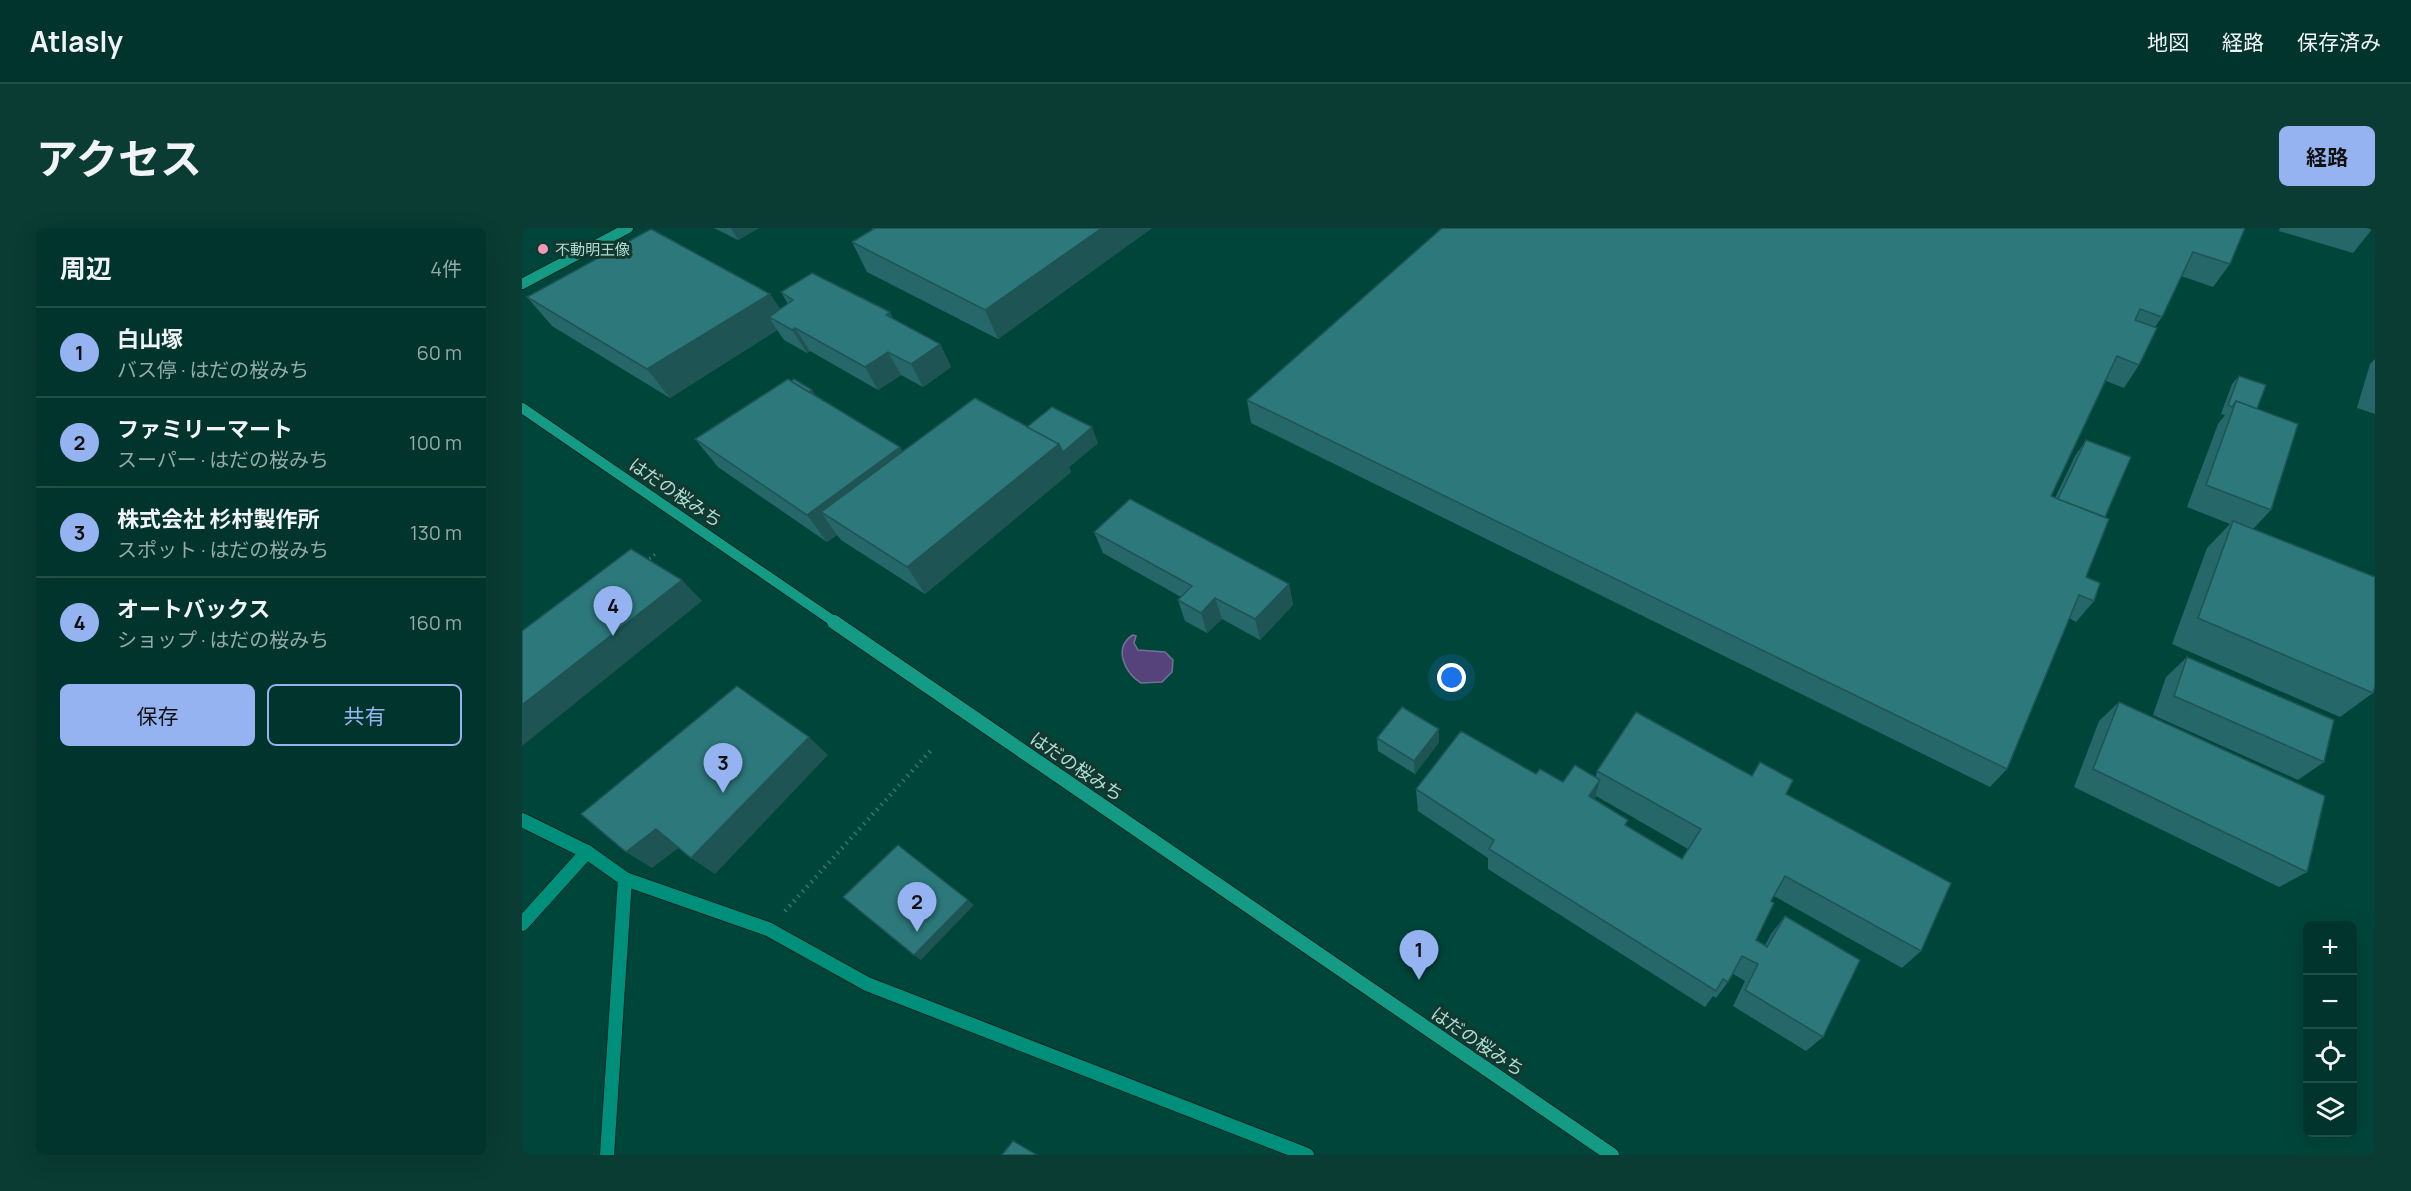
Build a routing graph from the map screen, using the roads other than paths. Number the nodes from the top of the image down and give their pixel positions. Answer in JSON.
{"nodes":[{"id":1,"x":628,"y":228,"type":"edge"},
{"id":2,"x":522,"y":284,"type":"edge"},
{"id":3,"x":522,"y":408,"type":"edge"},
{"id":4,"x":522,"y":820,"type":"edge"},
{"id":5,"x":587,"y":852,"type":"junction"},
{"id":6,"x":625,"y":879,"type":"junction"},
{"id":7,"x":522,"y":924,"type":"edge"},
{"id":8,"x":607,"y":1155,"type":"edge"},
{"id":9,"x":1307,"y":1155,"type":"edge"},
{"id":10,"x":1612,"y":1155,"type":"edge"}],
"edges":[{"from":1,"to":2,"type":"street"},
{"from":3,"to":10,"type":"street","name":"はだの桜みち"},
{"from":4,"to":5,"type":"street"},
{"from":5,"to":6,"type":"street"},
{"from":5,"to":7,"type":"street"},
{"from":6,"to":8,"type":"street"},
{"from":6,"to":9,"type":"street"}]}
